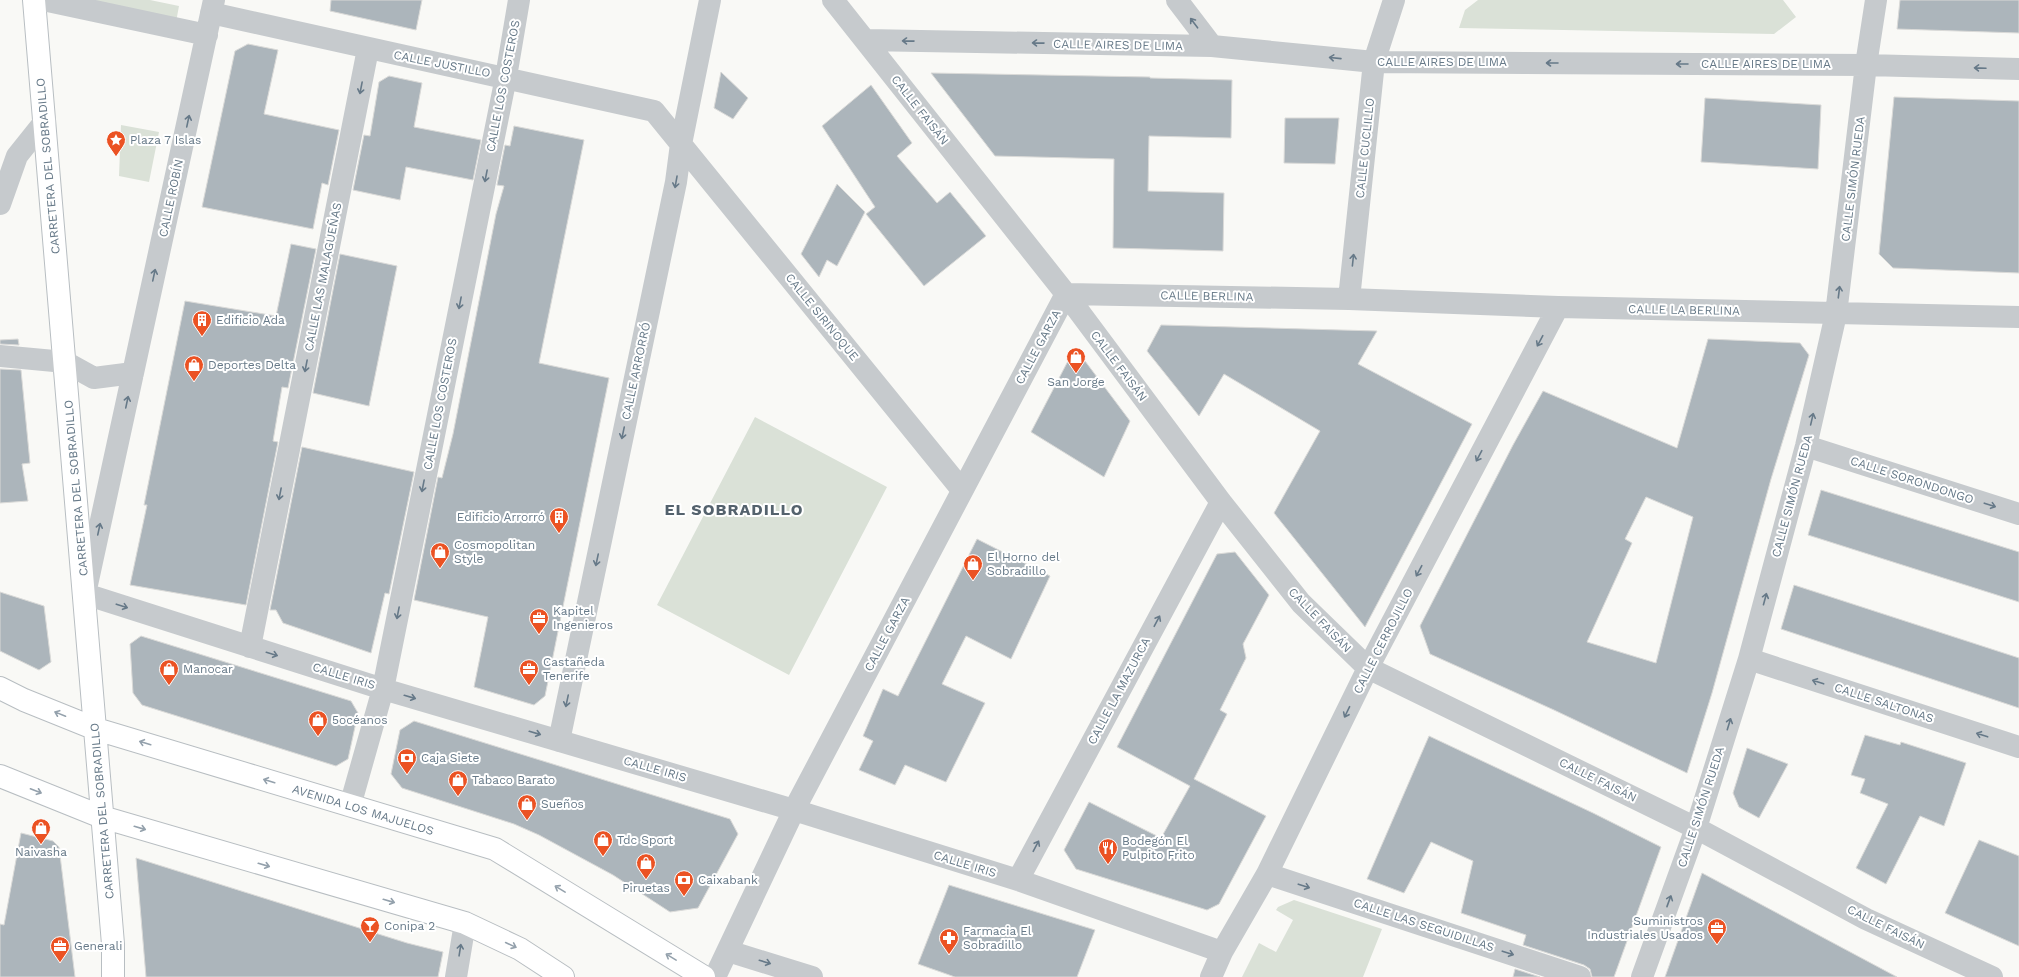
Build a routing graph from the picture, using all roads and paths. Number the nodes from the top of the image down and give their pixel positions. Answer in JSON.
{"nodes":[{"id":1,"x":34,"y":0,"type":"edge"},
{"id":2,"x":43,"y":0,"type":"edge"},
{"id":3,"x":519,"y":0,"type":"edge"},
{"id":4,"x":710,"y":0,"type":"edge"},
{"id":5,"x":833,"y":0,"type":"edge"},
{"id":6,"x":1177,"y":0,"type":"edge"},
{"id":7,"x":1394,"y":0,"type":"edge"},
{"id":8,"x":1876,"y":0,"type":"edge"},
{"id":9,"x":213,"y":7,"type":"edge"},
{"id":10,"x":207,"y":35,"type":"junction"},
{"id":11,"x":865,"y":40,"type":"junction"},
{"id":12,"x":1212,"y":46,"type":"junction"},
{"id":13,"x":368,"y":49,"type":"junction"},
{"id":14,"x":1374,"y":62,"type":"junction"},
{"id":15,"x":1866,"y":65,"type":"junction"},
{"id":16,"x":2019,"y":69,"type":"edge"},
{"id":17,"x":506,"y":77,"type":"junction"},
{"id":18,"x":45,"y":121,"type":"junction"},
{"id":19,"x":681,"y":144,"type":"junction"},
{"id":20,"x":9,"y":154,"type":"edge"},
{"id":21,"x":0,"y":204,"type":"edge"},
{"id":22,"x":1066,"y":294,"type":"junction"},
{"id":23,"x":1349,"y":299,"type":"junction"},
{"id":24,"x":1558,"y":307,"type":"junction"},
{"id":25,"x":1836,"y":314,"type":"junction"},
{"id":26,"x":2019,"y":317,"type":"edge"},
{"id":27,"x":0,"y":356,"type":"edge"},
{"id":28,"x":65,"y":362,"type":"junction"},
{"id":29,"x":133,"y":373,"type":"junction"},
{"id":30,"x":1806,"y":446,"type":"junction"},
{"id":31,"x":962,"y":490,"type":"junction"},
{"id":32,"x":1221,"y":502,"type":"junction"},
{"id":33,"x":2019,"y":514,"type":"edge"},
{"id":34,"x":85,"y":594,"type":"junction"},
{"id":35,"x":250,"y":647,"type":"junction"},
{"id":36,"x":1749,"y":659,"type":"junction"},
{"id":37,"x":1368,"y":668,"type":"junction"},
{"id":38,"x":0,"y":688,"type":"edge"},
{"id":39,"x":383,"y":688,"type":"junction"},
{"id":40,"x":96,"y":729,"type":"junction"},
{"id":41,"x":559,"y":741,"type":"junction"},
{"id":42,"x":2019,"y":747,"type":"edge"},
{"id":43,"x":0,"y":776,"type":"edge"},
{"id":44,"x":350,"y":806,"type":"junction"},
{"id":45,"x":794,"y":810,"type":"junction"},
{"id":46,"x":102,"y":817,"type":"junction"},
{"id":47,"x":1696,"y":828,"type":"junction"},
{"id":48,"x":1267,"y":874,"type":"junction"},
{"id":49,"x":1018,"y":880,"type":"junction"},
{"id":50,"x":465,"y":923,"type":"junction"},
{"id":51,"x":728,"y":951,"type":"junction"},
{"id":52,"x":1222,"y":952,"type":"junction"},
{"id":53,"x":113,"y":977,"type":"edge"},
{"id":54,"x":456,"y":977,"type":"edge"},
{"id":55,"x":563,"y":977,"type":"edge"},
{"id":56,"x":704,"y":977,"type":"edge"},
{"id":57,"x":715,"y":977,"type":"edge"},
{"id":58,"x":812,"y":977,"type":"edge"},
{"id":59,"x":1211,"y":977,"type":"edge"},
{"id":60,"x":1580,"y":977,"type":"edge"},
{"id":61,"x":1642,"y":977,"type":"edge"},
{"id":62,"x":1992,"y":977,"type":"edge"}],
"edges":[{"from":1,"to":18,"type":"street","name":"CARRETERA DEL SOBRADILLO"},
{"from":2,"to":10,"type":"street"},
{"from":3,"to":17,"type":"street","name":"CALLE LOS COSTEROS"},
{"from":4,"to":19,"type":"street","name":"CALLE ARRORRÓ"},
{"from":5,"to":11,"type":"street","name":"CALLE FAISÁN"},
{"from":12,"to":6,"type":"street","one_way":true},
{"from":7,"to":14,"type":"street","name":"CALLE CUCLILLO"},
{"from":8,"to":15,"type":"street","name":"CALLE SIMÓN RUEDA"},
{"from":9,"to":10,"type":"street","name":"CALLE ROBÍN"},
{"from":9,"to":13,"type":"street","name":"CALLE JUSTILLO"},
{"from":29,"to":10,"type":"street","name":"CALLE ROBÍN","one_way":true},
{"from":12,"to":11,"type":"street","name":"CALLE AIRES DE LIMA","one_way":true},
{"from":11,"to":22,"type":"street","name":"CALLE FAISÁN"},
{"from":14,"to":12,"type":"street","name":"CALLE AIRES DE LIMA","one_way":true},
{"from":13,"to":17,"type":"street","name":"CALLE JUSTILLO"},
{"from":13,"to":35,"type":"street","name":"CALLE LAS MALAGUEÑAS","one_way":true},
{"from":15,"to":14,"type":"street","name":"CALLE AIRES DE LIMA","one_way":true},
{"from":23,"to":14,"type":"street","name":"CALLE CUCLILLO","one_way":true},
{"from":16,"to":15,"type":"street","name":"CALLE AIRES DE LIMA","one_way":true},
{"from":25,"to":15,"type":"street","name":"CALLE SIMÓN RUEDA","one_way":true},
{"from":17,"to":19,"type":"street","name":"CALLE JUSTILLO"},
{"from":17,"to":39,"type":"street","name":"CALLE LOS COSTEROS","one_way":true},
{"from":18,"to":20,"type":"street"},
{"from":18,"to":28,"type":"street","name":"CARRETERA DEL SOBRADILLO"},
{"from":19,"to":31,"type":"street","name":"CALLE SIRINOQUE"},
{"from":19,"to":41,"type":"street","name":"CALLE ARRORRÓ","one_way":true},
{"from":20,"to":21,"type":"street"},
{"from":22,"to":23,"type":"street","name":"CALLE BERLINA"},
{"from":22,"to":31,"type":"street","name":"CALLE GARZA"},
{"from":22,"to":32,"type":"street","name":"CALLE FAISÁN"},
{"from":23,"to":24,"type":"street","name":"CALLE LA BERLINA"},
{"from":24,"to":25,"type":"street","name":"CALLE LA BERLINA"},
{"from":24,"to":37,"type":"street","name":"CALLE CERROJILLO","one_way":true},
{"from":25,"to":26,"type":"street","name":"CALLE LA BERLINA"},
{"from":30,"to":25,"type":"street","name":"CALLE SIMÓN RUEDA","one_way":true},
{"from":27,"to":28,"type":"street"},
{"from":28,"to":29,"type":"street"},
{"from":28,"to":34,"type":"street","name":"CARRETERA DEL SOBRADILLO"},
{"from":34,"to":29,"type":"street","name":"CALLE ROBÍN","one_way":true},
{"from":30,"to":33,"type":"street","name":"CALLE SORONDONGO","one_way":true},
{"from":36,"to":30,"type":"street","name":"CALLE SIMÓN RUEDA","one_way":true},
{"from":31,"to":45,"type":"street","name":"CALLE GARZA"},
{"from":32,"to":37,"type":"street","name":"CALLE FAISÁN"},
{"from":49,"to":32,"type":"street","name":"CALLE LA MAZURCA","one_way":true},
{"from":34,"to":35,"type":"street","name":"CALLE IRIS","one_way":true},
{"from":34,"to":40,"type":"street","name":"CARRETERA DEL SOBRADILLO"},
{"from":35,"to":39,"type":"street","name":"CALLE IRIS","one_way":true},
{"from":42,"to":36,"type":"street","name":"CALLE SALTONAS","one_way":true},
{"from":47,"to":36,"type":"street","name":"CALLE SIMÓN RUEDA","one_way":true},
{"from":37,"to":47,"type":"street","name":"CALLE FAISÁN"},
{"from":37,"to":48,"type":"street","name":"CALLE CERROJILLO","one_way":true},
{"from":40,"to":38,"type":"street","name":"AVENIDA LOS MAJUELOS","one_way":true},
{"from":39,"to":41,"type":"street","name":"CALLE IRIS","one_way":true},
{"from":39,"to":44,"type":"street","name":"CALLE LOS COSTEROS"},
{"from":44,"to":40,"type":"street","name":"AVENIDA LOS MAJUELOS","one_way":true},
{"from":40,"to":46,"type":"street","name":"CARRETERA DEL SOBRADILLO"},
{"from":41,"to":45,"type":"street","name":"CALLE IRIS"},
{"from":43,"to":46,"type":"street","one_way":true},
{"from":56,"to":44,"type":"street","name":"AVENIDA LOS MAJUELOS","one_way":true},
{"from":45,"to":49,"type":"street","name":"CALLE IRIS"},
{"from":45,"to":51,"type":"street","name":"CALLE GARZA"},
{"from":46,"to":50,"type":"street","one_way":true},
{"from":46,"to":53,"type":"street","name":"CARRETERA DEL SOBRADILLO"},
{"from":61,"to":47,"type":"street","name":"CALLE SIMÓN RUEDA","one_way":true},
{"from":47,"to":62,"type":"street","name":"CALLE FAISÁN"},
{"from":48,"to":52,"type":"street","name":"CALLE CERROJILLO"},
{"from":48,"to":60,"type":"street","name":"CALLE LAS SEGUIDILLAS","one_way":true},
{"from":49,"to":52,"type":"street","name":"CALLE IRIS"},
{"from":54,"to":50,"type":"street","one_way":true},
{"from":50,"to":55,"type":"street","one_way":true},
{"from":51,"to":57,"type":"street","name":"CALLE GARZA"},
{"from":51,"to":58,"type":"street","one_way":true},
{"from":52,"to":59,"type":"street","name":"CALLE CERROJILLO"}]}
